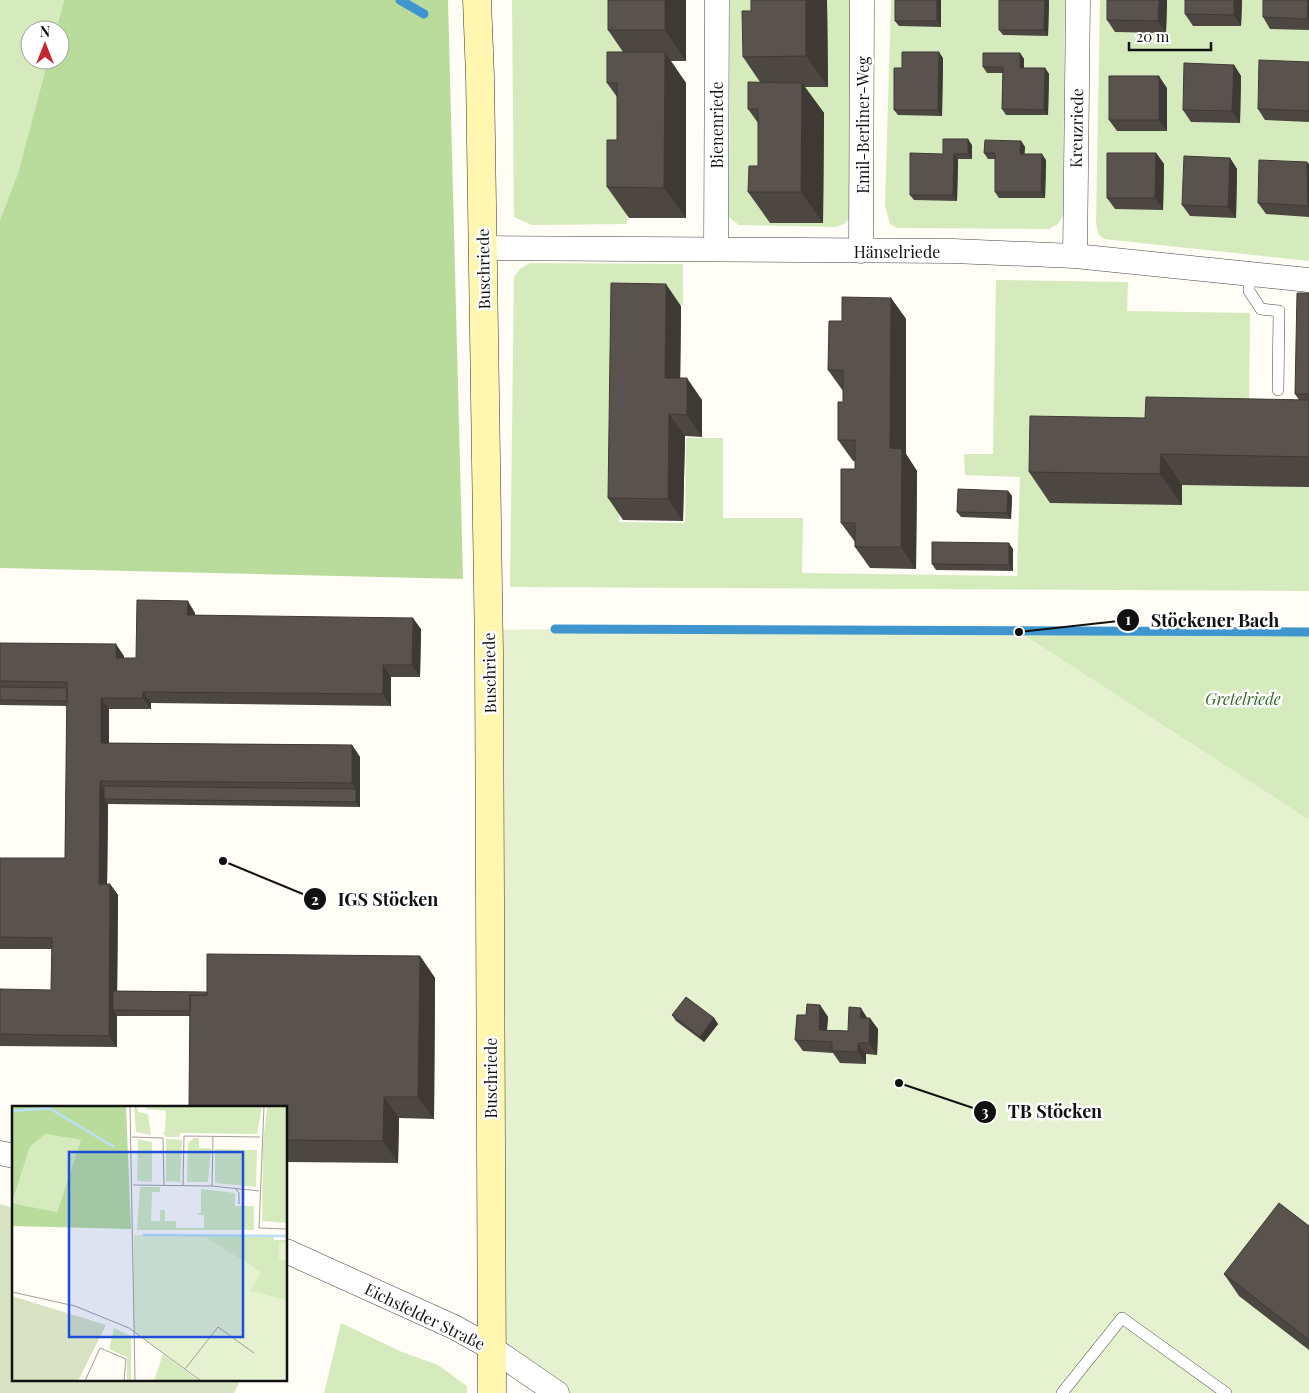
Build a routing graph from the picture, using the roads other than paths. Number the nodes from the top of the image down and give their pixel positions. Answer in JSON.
{"nodes":[{"id":1,"x":477,"y":0,"type":"edge"},
{"id":2,"x":717,"y":0,"type":"edge"},
{"id":3,"x":862,"y":0,"type":"edge"},
{"id":4,"x":1078,"y":0,"type":"edge"},
{"id":5,"x":483,"y":248,"type":"junction"},
{"id":6,"x":716,"y":249,"type":"junction"},
{"id":7,"x":861,"y":251,"type":"junction"},
{"id":8,"x":1074,"y":256,"type":"junction"},
{"id":9,"x":1249,"y":273,"type":"junction"},
{"id":10,"x":1309,"y":280,"type":"edge"},
{"id":11,"x":1278,"y":390,"type":"dead end"},
{"id":12,"x":288,"y":1252,"type":"edge"},
{"id":13,"x":490,"y":1347,"type":"junction"},
{"id":14,"x":492,"y":1393,"type":"edge"},
{"id":15,"x":557,"y":1393,"type":"edge"},
{"id":16,"x":1062,"y":1393,"type":"edge"},
{"id":17,"x":1226,"y":1393,"type":"edge"}],
"edges":[{"from":1,"to":5,"type":"street","name":"Buschriede"},
{"from":2,"to":6,"type":"street","name":"Bienenriede"},
{"from":3,"to":7,"type":"street","name":"Emil-Berliner-Weg"},
{"from":4,"to":8,"type":"street","name":"Kreuzriede"},
{"from":5,"to":6,"type":"street","name":"Hänselriede"},
{"from":5,"to":13,"type":"street","name":"Buschriede"},
{"from":6,"to":7,"type":"street","name":"Hänselriede"},
{"from":7,"to":8,"type":"street","name":"Hänselriede"},
{"from":8,"to":9,"type":"street","name":"Hänselriede"},
{"from":9,"to":10,"type":"street","name":"Hänselriede"},
{"from":9,"to":11,"type":"lane"},
{"from":12,"to":13,"type":"street","name":"Eichsfelder Straße"},
{"from":13,"to":14,"type":"street","name":"Buschriede"},
{"from":13,"to":15,"type":"street","name":"Eichsfelder Straße"},
{"from":16,"to":17,"type":"lane"}]}
